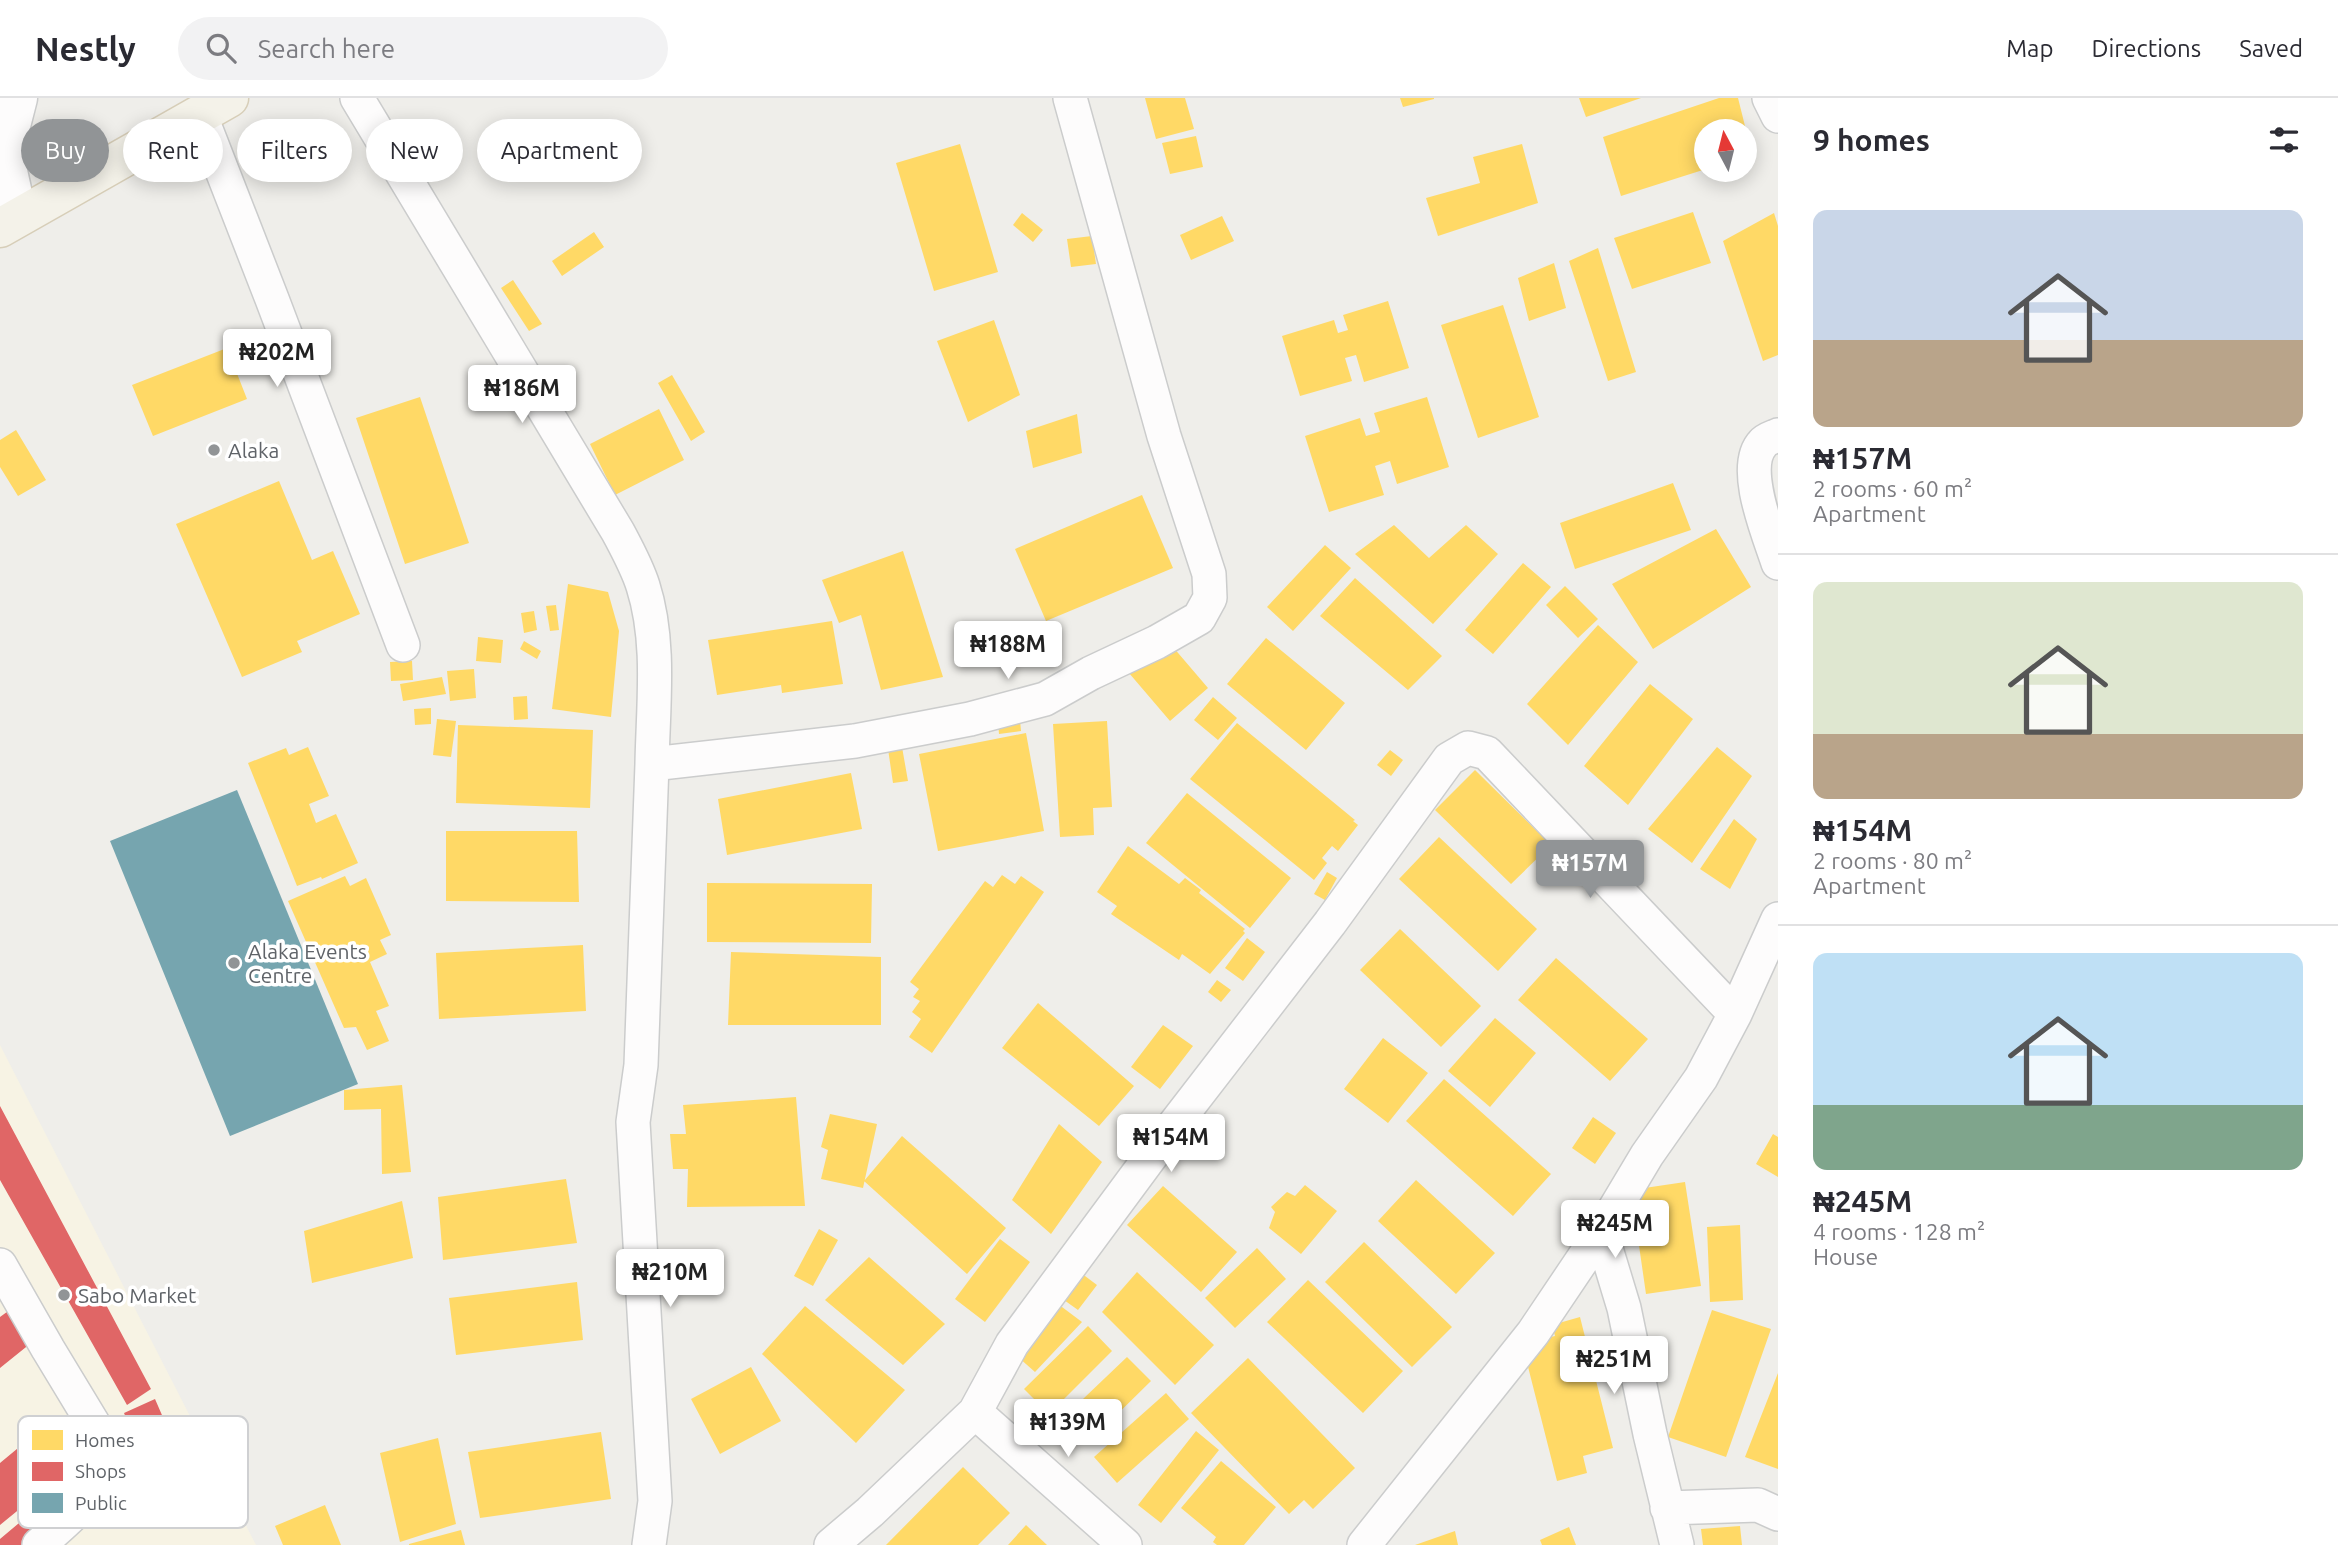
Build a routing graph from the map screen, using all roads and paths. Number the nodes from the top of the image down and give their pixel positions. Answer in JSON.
{"nodes":[{"id":1,"x":18,"y":98,"type":"edge"},
{"id":2,"x":357,"y":98,"type":"edge"},
{"id":3,"x":1070,"y":98,"type":"edge"},
{"id":4,"x":1769,"y":98,"type":"edge"},
{"id":5,"x":214,"y":106,"type":"edge"},
{"id":6,"x":1778,"y":116,"type":"edge"},
{"id":7,"x":9,"y":223,"type":"edge"},
{"id":8,"x":1778,"y":435,"type":"edge"},
{"id":9,"x":1778,"y":563,"type":"edge"},
{"id":10,"x":403,"y":645,"type":"dead end"},
{"id":11,"x":652,"y":764,"type":"junction"},
{"id":12,"x":1778,"y":919,"type":"edge"},
{"id":13,"x":1735,"y":1014,"type":"junction"},
{"id":14,"x":1601,"y":1232,"type":"junction"},
{"id":15,"x":1,"y":1267,"type":"edge"},
{"id":16,"x":975,"y":1412,"type":"junction"},
{"id":17,"x":89,"y":1416,"type":"edge"},
{"id":18,"x":1667,"y":1508,"type":"junction"},
{"id":19,"x":1778,"y":1514,"type":"edge"},
{"id":20,"x":56,"y":1528,"type":"edge"},
{"id":21,"x":38,"y":1545,"type":"edge"},
{"id":22,"x":649,"y":1545,"type":"edge"},
{"id":23,"x":831,"y":1545,"type":"edge"},
{"id":24,"x":1125,"y":1545,"type":"edge"},
{"id":25,"x":1364,"y":1545,"type":"edge"},
{"id":26,"x":1677,"y":1545,"type":"edge"}],
"edges":[{"from":1,"to":7,"type":"street"},
{"from":2,"to":11,"type":"street"},
{"from":3,"to":11,"type":"street"},
{"from":4,"to":6,"type":"street"},
{"from":5,"to":7,"type":"main road"},
{"from":5,"to":10,"type":"street"},
{"from":8,"to":9,"type":"street"},
{"from":11,"to":22,"type":"street"},
{"from":12,"to":13,"type":"street"},
{"from":13,"to":14,"type":"street"},
{"from":13,"to":16,"type":"street"},
{"from":14,"to":18,"type":"street"},
{"from":14,"to":25,"type":"street"},
{"from":15,"to":17,"type":"street"},
{"from":16,"to":23,"type":"street"},
{"from":16,"to":24,"type":"street"},
{"from":18,"to":19,"type":"street"},
{"from":18,"to":26,"type":"street"},
{"from":20,"to":21,"type":"street"}]}
